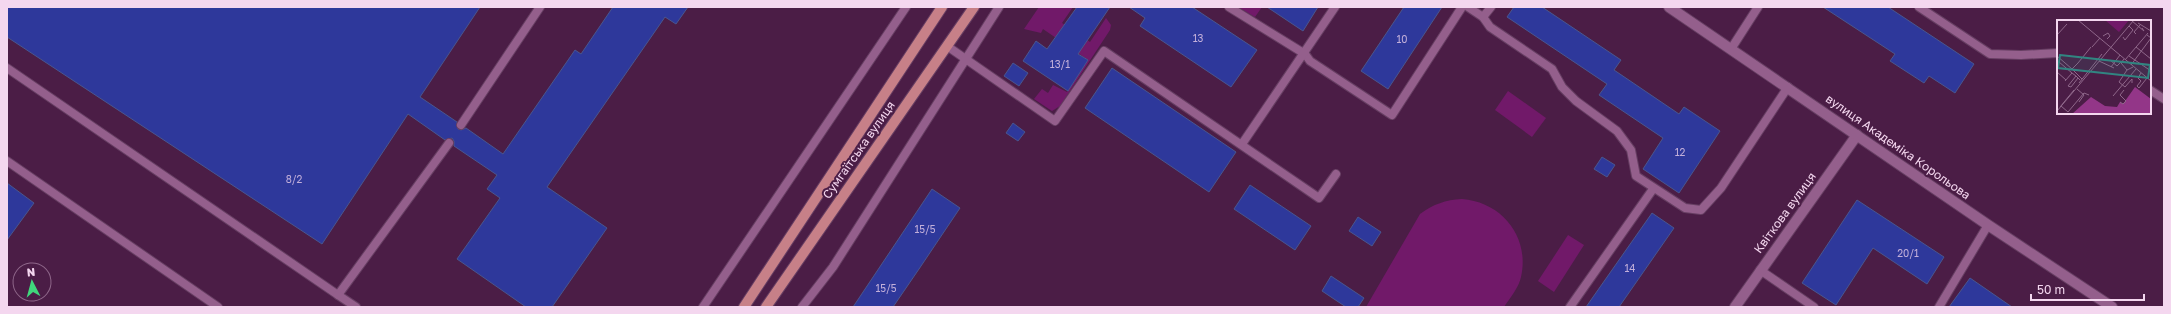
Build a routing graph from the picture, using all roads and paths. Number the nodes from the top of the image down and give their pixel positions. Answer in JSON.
{"nodes":[{"id":1,"x":540,"y":7,"type":"edge"},
{"id":2,"x":906,"y":7,"type":"edge"},
{"id":3,"x":974,"y":7,"type":"edge"},
{"id":4,"x":999,"y":7,"type":"edge"},
{"id":5,"x":1229,"y":7,"type":"edge"},
{"id":6,"x":1335,"y":7,"type":"edge"},
{"id":7,"x":1462,"y":7,"type":"edge"},
{"id":8,"x":1468,"y":7,"type":"edge"},
{"id":9,"x":1491,"y":7,"type":"edge"},
{"id":10,"x":1669,"y":7,"type":"edge"},
{"id":11,"x":1758,"y":7,"type":"edge"},
{"id":12,"x":1919,"y":7,"type":"edge"},
{"id":13,"x":940,"y":8,"type":"edge"},
{"id":14,"x":1483,"y":17,"type":"junction"},
{"id":15,"x":947,"y":46,"type":"junction"},
{"id":16,"x":1731,"y":49,"type":"junction"},
{"id":17,"x":2057,"y":53,"type":"edge"},
{"id":18,"x":1305,"y":54,"type":"junction"},
{"id":19,"x":966,"y":60,"type":"junction"},
{"id":20,"x":7,"y":68,"type":"edge"},
{"id":21,"x":1788,"y":87,"type":"junction"},
{"id":22,"x":2151,"y":91,"type":"edge"},
{"id":23,"x":2164,"y":99,"type":"edge"},
{"id":24,"x":461,"y":125,"type":"dead end"},
{"id":25,"x":1857,"y":135,"type":"junction"},
{"id":26,"x":449,"y":142,"type":"dead end"},
{"id":27,"x":1242,"y":144,"type":"junction"},
{"id":28,"x":7,"y":161,"type":"edge"},
{"id":29,"x":1336,"y":174,"type":"dead end"},
{"id":30,"x":1653,"y":189,"type":"junction"},
{"id":31,"x":1988,"y":225,"type":"junction"},
{"id":32,"x":1760,"y":270,"type":"junction"},
{"id":33,"x":338,"y":295,"type":"junction"},
{"id":34,"x":218,"y":307,"type":"edge"},
{"id":35,"x":356,"y":307,"type":"edge"},
{"id":36,"x":703,"y":307,"type":"edge"},
{"id":37,"x":744,"y":307,"type":"edge"},
{"id":38,"x":766,"y":307,"type":"edge"},
{"id":39,"x":802,"y":307,"type":"edge"},
{"id":40,"x":1570,"y":307,"type":"edge"},
{"id":41,"x":1735,"y":307,"type":"edge"},
{"id":42,"x":1814,"y":307,"type":"edge"},
{"id":43,"x":1939,"y":307,"type":"edge"},
{"id":44,"x":2112,"y":307,"type":"edge"}],
"edges":[{"from":1,"to":24,"type":"lane"},
{"from":2,"to":36,"type":"lane"},
{"from":3,"to":15,"type":"main road","name":"Сумгаїтська вулиця"},
{"from":4,"to":19,"type":"lane"},
{"from":5,"to":18,"type":"lane"},
{"from":6,"to":18,"type":"lane"},
{"from":7,"to":18,"type":"lane"},
{"from":8,"to":14,"type":"lane"},
{"from":9,"to":14,"type":"lane"},
{"from":10,"to":16,"type":"street","name":"вулиця Академіка Корольова"},
{"from":11,"to":16,"type":"lane"},
{"from":12,"to":17,"type":"lane"},
{"from":13,"to":37,"type":"main road","name":"Сумгаїтська вулиця"},
{"from":14,"to":30,"type":"lane"},
{"from":15,"to":19,"type":"lane"},
{"from":15,"to":38,"type":"main road","name":"Сумгаїтська вулиця"},
{"from":16,"to":21,"type":"street","name":"вулиця Академіка Корольова"},
{"from":18,"to":27,"type":"lane"},
{"from":19,"to":27,"type":"lane"},
{"from":19,"to":39,"type":"lane"},
{"from":20,"to":33,"type":"lane"},
{"from":21,"to":25,"type":"street","name":"вулиця Академіка Корольова"},
{"from":21,"to":30,"type":"lane"},
{"from":22,"to":23,"type":"lane"},
{"from":25,"to":31,"type":"street","name":"вулиця Академіка Корольова"},
{"from":25,"to":32,"type":"street","name":"Квіткова вулиця"},
{"from":26,"to":33,"type":"lane"},
{"from":27,"to":29,"type":"lane"},
{"from":28,"to":34,"type":"lane"},
{"from":30,"to":40,"type":"lane"},
{"from":31,"to":43,"type":"lane"},
{"from":31,"to":44,"type":"street","name":"вулиця Академіка Корольова"},
{"from":32,"to":41,"type":"street","name":"Квіткова вулиця"},
{"from":32,"to":42,"type":"lane"},
{"from":33,"to":35,"type":"lane"}]}
